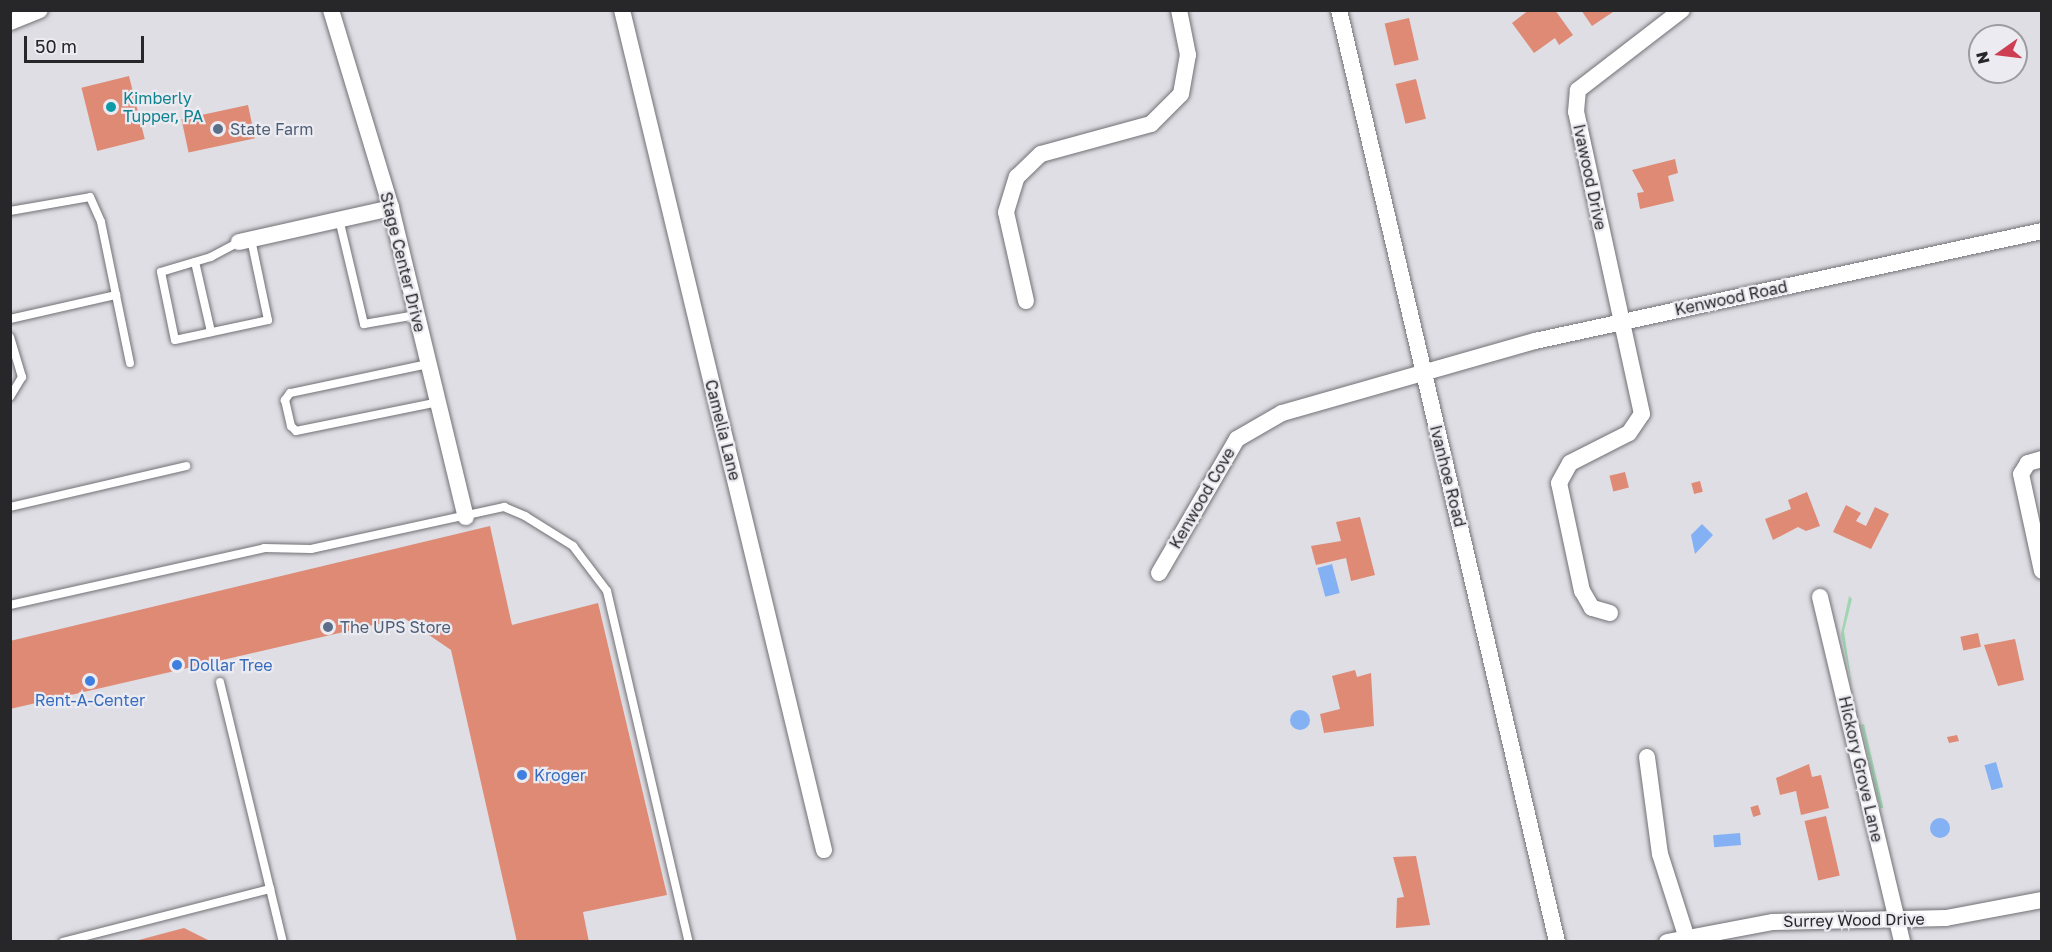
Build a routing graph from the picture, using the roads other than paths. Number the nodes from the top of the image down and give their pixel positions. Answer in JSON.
{"nodes":[{"id":1,"x":40,"y":10,"type":"edge"},
{"id":2,"x":331,"y":10,"type":"edge"},
{"id":3,"x":622,"y":10,"type":"edge"},
{"id":4,"x":1179,"y":10,"type":"edge"},
{"id":5,"x":1339,"y":10,"type":"edge"},
{"id":6,"x":1682,"y":10,"type":"edge"},
{"id":7,"x":17,"y":17,"type":"edge"},
{"id":8,"x":391,"y":208,"type":"junction"},
{"id":9,"x":10,"y":212,"type":"edge"},
{"id":10,"x":339,"y":219,"type":"junction"},
{"id":11,"x":2042,"y":231,"type":"edge"},
{"id":12,"x":245,"y":240,"type":"junction"},
{"id":13,"x":195,"y":262,"type":"junction"},
{"id":14,"x":116,"y":295,"type":"junction"},
{"id":15,"x":1026,"y":301,"type":"dead end"},
{"id":16,"x":416,"y":315,"type":"junction"},
{"id":17,"x":10,"y":319,"type":"edge"},
{"id":18,"x":1623,"y":321,"type":"junction"},
{"id":19,"x":211,"y":332,"type":"junction"},
{"id":20,"x":10,"y":337,"type":"edge"},
{"id":21,"x":130,"y":363,"type":"dead end"},
{"id":22,"x":429,"y":364,"type":"junction"},
{"id":23,"x":1422,"y":372,"type":"junction"},
{"id":24,"x":10,"y":397,"type":"edge"},
{"id":25,"x":438,"y":402,"type":"junction"},
{"id":26,"x":2042,"y":459,"type":"edge"},
{"id":27,"x":186,"y":466,"type":"dead end"},
{"id":28,"x":10,"y":507,"type":"edge"},
{"id":29,"x":466,"y":517,"type":"junction"},
{"id":30,"x":2042,"y":571,"type":"edge"},
{"id":31,"x":1159,"y":573,"type":"dead end"},
{"id":32,"x":1820,"y":597,"type":"dead end"},
{"id":33,"x":10,"y":605,"type":"edge"},
{"id":34,"x":1610,"y":613,"type":"dead end"},
{"id":35,"x":220,"y":682,"type":"dead end"},
{"id":36,"x":1647,"y":758,"type":"dead end"},
{"id":37,"x":824,"y":850,"type":"dead end"},
{"id":38,"x":270,"y":889,"type":"junction"},
{"id":39,"x":2042,"y":900,"type":"edge"},
{"id":40,"x":1897,"y":919,"type":"junction"},
{"id":41,"x":1687,"y":939,"type":"edge"},
{"id":42,"x":63,"y":942,"type":"edge"},
{"id":43,"x":283,"y":942,"type":"edge"},
{"id":44,"x":689,"y":942,"type":"edge"},
{"id":45,"x":1557,"y":942,"type":"edge"},
{"id":46,"x":1667,"y":942,"type":"edge"},
{"id":47,"x":1902,"y":942,"type":"edge"}],
"edges":[{"from":1,"to":7,"type":"street"},
{"from":2,"to":8,"type":"street","name":"Stage Center Drive"},
{"from":3,"to":37,"type":"street","name":"Camelia Lane"},
{"from":4,"to":15,"type":"street"},
{"from":5,"to":23,"type":"street","name":"Ivanhoe Road"},
{"from":6,"to":18,"type":"street","name":"Ivawood Drive"},
{"from":8,"to":10,"type":"street"},
{"from":8,"to":16,"type":"street","name":"Stage Center Drive"},
{"from":9,"to":14,"type":"lane"},
{"from":10,"to":12,"type":"street"},
{"from":10,"to":16,"type":"lane"},
{"from":11,"to":18,"type":"street","name":"Kenwood Road"},
{"from":12,"to":13,"type":"lane"},
{"from":12,"to":19,"type":"lane"},
{"from":13,"to":19,"type":"lane"},
{"from":13,"to":19,"type":"lane"},
{"from":14,"to":17,"type":"lane"},
{"from":14,"to":21,"type":"lane"},
{"from":16,"to":22,"type":"street","name":"Stage Center Drive"},
{"from":18,"to":23,"type":"street","name":"Kenwood Road"},
{"from":18,"to":34,"type":"street","name":"Ivawood Drive"},
{"from":20,"to":24,"type":"lane"},
{"from":22,"to":25,"type":"street","name":"Stage Center Drive"},
{"from":22,"to":25,"type":"lane"},
{"from":23,"to":31,"type":"street","name":"Kenwood Cove"},
{"from":23,"to":45,"type":"street","name":"Ivanhoe Road"},
{"from":25,"to":29,"type":"street","name":"Stage Center Drive"},
{"from":26,"to":30,"type":"street"},
{"from":27,"to":28,"type":"lane"},
{"from":29,"to":33,"type":"lane"},
{"from":29,"to":44,"type":"lane"},
{"from":32,"to":40,"type":"street","name":"Hickory Grove Lane"},
{"from":35,"to":38,"type":"lane"},
{"from":36,"to":41,"type":"street"},
{"from":38,"to":42,"type":"lane"},
{"from":38,"to":43,"type":"lane"},
{"from":39,"to":40,"type":"street","name":"Surrey Wood Drive"},
{"from":40,"to":41,"type":"street","name":"Surrey Wood Drive"},
{"from":40,"to":47,"type":"street","name":"Hickory Grove Lane"},
{"from":41,"to":46,"type":"street","name":"Surrey Wood Drive"}]}
